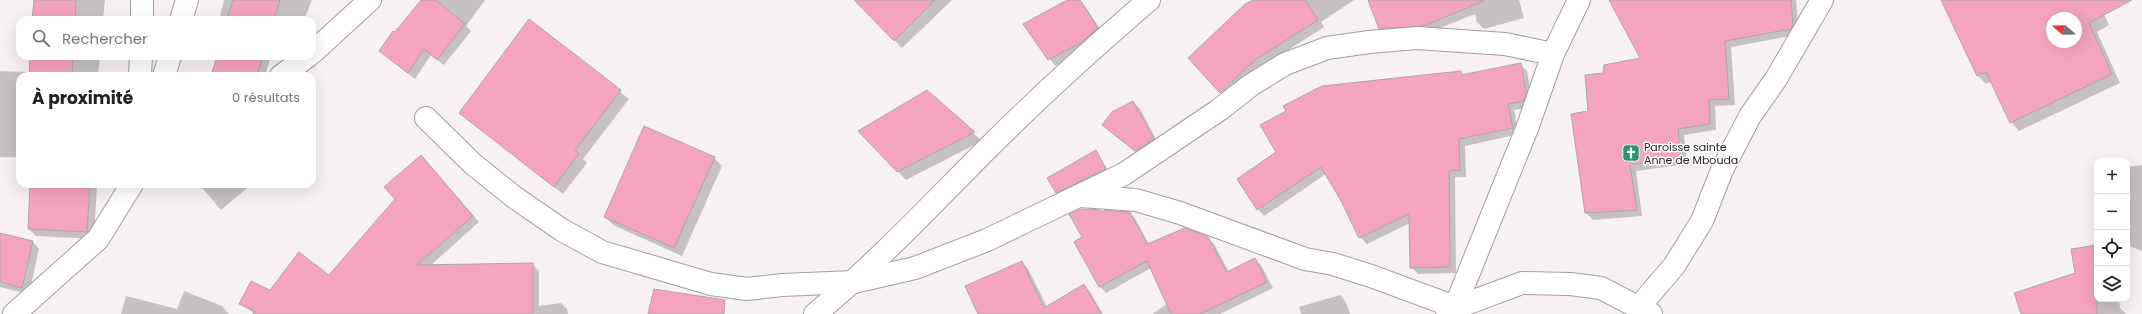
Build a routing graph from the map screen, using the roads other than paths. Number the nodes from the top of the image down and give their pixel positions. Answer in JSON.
{"nodes":[{"id":1,"x":142,"y":0,"type":"edge"},
{"id":2,"x":187,"y":0,"type":"edge"},
{"id":3,"x":370,"y":0,"type":"edge"},
{"id":4,"x":1149,"y":0,"type":"edge"},
{"id":5,"x":1579,"y":0,"type":"edge"},
{"id":6,"x":1822,"y":0,"type":"edge"},
{"id":7,"x":142,"y":16,"type":"edge"},
{"id":8,"x":182,"y":16,"type":"edge"},
{"id":9,"x":316,"y":49,"type":"edge"},
{"id":10,"x":1553,"y":54,"type":"junction"},
{"id":11,"x":141,"y":60,"type":"edge"},
{"id":12,"x":169,"y":60,"type":"edge"},
{"id":13,"x":303,"y":60,"type":"edge"},
{"id":14,"x":140,"y":72,"type":"edge"},
{"id":15,"x":165,"y":72,"type":"edge"},
{"id":16,"x":286,"y":72,"type":"edge"},
{"id":17,"x":426,"y":118,"type":"dead end"},
{"id":18,"x":130,"y":188,"type":"edge"},
{"id":19,"x":1080,"y":196,"type":"junction"},
{"id":20,"x":854,"y":282,"type":"junction"},
{"id":21,"x":1446,"y":311,"type":"edge"},
{"id":22,"x":1645,"y":311,"type":"edge"},
{"id":23,"x":14,"y":314,"type":"edge"},
{"id":24,"x":815,"y":314,"type":"edge"}],
"edges":[{"from":1,"to":7,"type":"street"},
{"from":2,"to":8,"type":"street"},
{"from":3,"to":9,"type":"street"},
{"from":4,"to":20,"type":"street"},
{"from":5,"to":10,"type":"street"},
{"from":6,"to":22,"type":"street"},
{"from":10,"to":19,"type":"street"},
{"from":10,"to":21,"type":"street"},
{"from":11,"to":14,"type":"street"},
{"from":12,"to":15,"type":"street"},
{"from":13,"to":16,"type":"street"},
{"from":17,"to":20,"type":"street"},
{"from":18,"to":23,"type":"street"},
{"from":19,"to":20,"type":"street"},
{"from":19,"to":21,"type":"street"},
{"from":20,"to":24,"type":"street"},
{"from":21,"to":22,"type":"street"}]}
